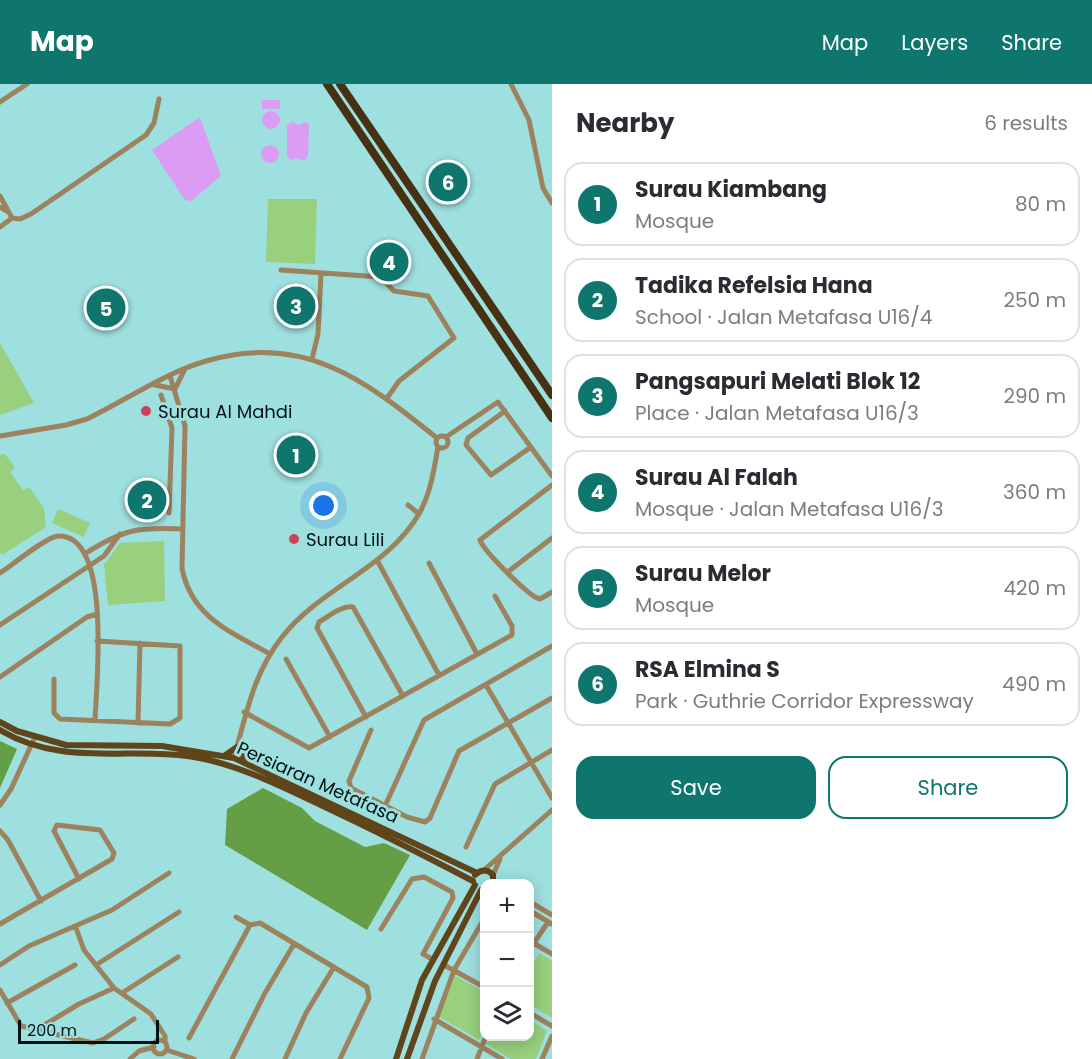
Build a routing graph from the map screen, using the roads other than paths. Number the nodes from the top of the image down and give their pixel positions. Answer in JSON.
{"nodes":[{"id":1,"x":27,"y":84,"type":"edge"},
{"id":2,"x":327,"y":84,"type":"edge"},
{"id":3,"x":340,"y":84,"type":"edge"},
{"id":4,"x":511,"y":84,"type":"edge"},
{"id":5,"x":159,"y":99,"type":"dead end"},
{"id":6,"x":0,"y":102,"type":"edge"},
{"id":7,"x":0,"y":196,"type":"edge"},
{"id":8,"x":552,"y":203,"type":"edge"},
{"id":9,"x":0,"y":207,"type":"edge"},
{"id":10,"x":8,"y":212,"type":"junction"},
{"id":11,"x":12,"y":218,"type":"junction"},
{"id":12,"x":0,"y":227,"type":"edge"},
{"id":13,"x":280,"y":270,"type":"dead end"},
{"id":14,"x":321,"y":274,"type":"junction"},
{"id":15,"x":312,"y":359,"type":"junction"},
{"id":16,"x":185,"y":369,"type":"junction"},
{"id":17,"x":170,"y":376,"type":"junction"},
{"id":18,"x":153,"y":386,"type":"junction"},
{"id":19,"x":175,"y":390,"type":"junction"},
{"id":20,"x":161,"y":395,"type":"dead end"},
{"id":21,"x":552,"y":395,"type":"edge"},
{"id":22,"x":387,"y":398,"type":"junction"},
{"id":23,"x":505,"y":411,"type":"junction"},
{"id":24,"x":183,"y":412,"type":"junction"},
{"id":25,"x":170,"y":416,"type":"junction"},
{"id":26,"x":552,"y":418,"type":"edge"},
{"id":27,"x":0,"y":436,"type":"edge"},
{"id":28,"x":446,"y":437,"type":"junction"},
{"id":29,"x":437,"y":438,"type":"junction"},
{"id":30,"x":438,"y":447,"type":"junction"},
{"id":31,"x":531,"y":447,"type":"junction"},
{"id":32,"x":172,"y":470,"type":"junction"},
{"id":33,"x":185,"y":471,"type":"junction"},
{"id":34,"x":552,"y":476,"type":"edge"},
{"id":35,"x":552,"y":485,"type":"edge"},
{"id":36,"x":171,"y":494,"type":"junction"},
{"id":37,"x":184,"y":495,"type":"junction"},
{"id":38,"x":408,"y":505,"type":"dead end"},
{"id":39,"x":184,"y":509,"type":"junction"},
{"id":40,"x":419,"y":514,"type":"junction"},
{"id":41,"x":183,"y":529,"type":"junction"},
{"id":42,"x":120,"y":534,"type":"junction"},
{"id":43,"x":552,"y":538,"type":"edge"},
{"id":44,"x":97,"y":546,"type":"junction"},
{"id":45,"x":86,"y":553,"type":"junction"},
{"id":46,"x":104,"y":556,"type":"junction"},
{"id":47,"x":377,"y":560,"type":"junction"},
{"id":48,"x":90,"y":563,"type":"junction"},
{"id":49,"x":429,"y":563,"type":"dead end"},
{"id":50,"x":509,"y":571,"type":"junction"},
{"id":51,"x":0,"y":573,"type":"edge"},
{"id":52,"x":552,"y":592,"type":"edge"},
{"id":53,"x":495,"y":596,"type":"dead end"},
{"id":54,"x":97,"y":614,"type":"junction"},
{"id":55,"x":0,"y":625,"type":"edge"},
{"id":56,"x":97,"y":641,"type":"junction"},
{"id":57,"x":140,"y":643,"type":"junction"},
{"id":58,"x":552,"y":646,"type":"edge"},
{"id":59,"x":270,"y":654,"type":"junction"},
{"id":60,"x":477,"y":654,"type":"junction"},
{"id":61,"x":286,"y":659,"type":"dead end"},
{"id":62,"x":439,"y":675,"type":"junction"},
{"id":63,"x":0,"y":677,"type":"edge"},
{"id":64,"x":54,"y":679,"type":"dead end"},
{"id":65,"x":486,"y":685,"type":"junction"},
{"id":66,"x":403,"y":696,"type":"junction"},
{"id":67,"x":552,"y":698,"type":"edge"},
{"id":68,"x":244,"y":712,"type":"junction"},
{"id":69,"x":366,"y":717,"type":"junction"},
{"id":70,"x":95,"y":721,"type":"junction"},
{"id":71,"x":0,"y":722,"type":"edge"},
{"id":72,"x":508,"y":722,"type":"junction"},
{"id":73,"x":138,"y":723,"type":"junction"},
{"id":74,"x":0,"y":730,"type":"edge"},
{"id":75,"x":371,"y":730,"type":"dead end"},
{"id":76,"x":35,"y":737,"type":"junction"},
{"id":77,"x":330,"y":737,"type":"junction"},
{"id":78,"x":32,"y":746,"type":"junction"},
{"id":79,"x":237,"y":747,"type":"junction"},
{"id":80,"x":552,"y":750,"type":"edge"},
{"id":81,"x":224,"y":756,"type":"junction"},
{"id":82,"x":234,"y":759,"type":"junction"},
{"id":83,"x":531,"y":762,"type":"junction"},
{"id":84,"x":247,"y":764,"type":"junction"},
{"id":85,"x":241,"y":770,"type":"junction"},
{"id":86,"x":552,"y":798,"type":"edge"},
{"id":87,"x":0,"y":805,"type":"edge"},
{"id":88,"x":385,"y":806,"type":"junction"},
{"id":89,"x":552,"y":810,"type":"edge"},
{"id":90,"x":0,"y":831,"type":"edge"},
{"id":91,"x":466,"y":847,"type":"dead end"},
{"id":92,"x":501,"y":858,"type":"junction"},
{"id":93,"x":484,"y":870,"type":"junction"},
{"id":94,"x":169,"y":873,"type":"dead end"},
{"id":95,"x":477,"y":873,"type":"junction"},
{"id":96,"x":79,"y":879,"type":"junction"},
{"id":97,"x":493,"y":879,"type":"edge"},
{"id":98,"x":496,"y":879,"type":"edge"},
{"id":99,"x":474,"y":883,"type":"junction"},
{"id":100,"x":480,"y":888,"type":"edge"},
{"id":101,"x":480,"y":896,"type":"edge"},
{"id":102,"x":41,"y":901,"type":"junction"},
{"id":103,"x":534,"y":904,"type":"edge"},
{"id":104,"x":179,"y":912,"type":"dead end"},
{"id":105,"x":534,"y":913,"type":"edge"},
{"id":106,"x":0,"y":914,"type":"edge"},
{"id":107,"x":552,"y":915,"type":"edge"},
{"id":108,"x":236,"y":917,"type":"dead end"},
{"id":109,"x":2,"y":923,"type":"edge"},
{"id":110,"x":550,"y":923,"type":"edge"},
{"id":111,"x":250,"y":925,"type":"junction"},
{"id":112,"x":480,"y":926,"type":"edge"},
{"id":113,"x":76,"y":928,"type":"junction"},
{"id":114,"x":381,"y":930,"type":"dead end"},
{"id":115,"x":534,"y":939,"type":"edge"},
{"id":116,"x":294,"y":944,"type":"junction"},
{"id":117,"x":534,"y":944,"type":"edge"},
{"id":118,"x":552,"y":954,"type":"edge"},
{"id":119,"x":178,"y":957,"type":"dead end"},
{"id":120,"x":432,"y":959,"type":"junction"},
{"id":121,"x":0,"y":965,"type":"edge"},
{"id":122,"x":75,"y":965,"type":"dead end"},
{"id":123,"x":96,"y":965,"type":"junction"},
{"id":124,"x":444,"y":965,"type":"junction"},
{"id":125,"x":334,"y":967,"type":"junction"},
{"id":126,"x":454,"y":970,"type":"junction"},
{"id":127,"x":480,"y":985,"type":"edge"},
{"id":128,"x":114,"y":988,"type":"junction"},
{"id":129,"x":0,"y":990,"type":"edge"},
{"id":130,"x":122,"y":993,"type":"junction"},
{"id":131,"x":8,"y":1003,"type":"junction"},
{"id":132,"x":534,"y":1015,"type":"edge"},
{"id":133,"x":134,"y":1019,"type":"dead end"},
{"id":134,"x":434,"y":1019,"type":"junction"},
{"id":135,"x":158,"y":1026,"type":"junction"},
{"id":136,"x":552,"y":1026,"type":"edge"},
{"id":137,"x":36,"y":1030,"type":"junction"},
{"id":138,"x":552,"y":1036,"type":"edge"},
{"id":139,"x":189,"y":1038,"type":"dead end"},
{"id":140,"x":484,"y":1041,"type":"edge"},
{"id":141,"x":165,"y":1042,"type":"junction"},
{"id":142,"x":155,"y":1045,"type":"junction"},
{"id":143,"x":481,"y":1047,"type":"junction"},
{"id":144,"x":167,"y":1050,"type":"junction"},
{"id":145,"x":130,"y":1059,"type":"edge"},
{"id":146,"x":194,"y":1059,"type":"edge"},
{"id":147,"x":232,"y":1059,"type":"edge"},
{"id":148,"x":285,"y":1059,"type":"edge"},
{"id":149,"x":340,"y":1059,"type":"edge"},
{"id":150,"x":396,"y":1059,"type":"edge"},
{"id":151,"x":407,"y":1059,"type":"edge"},
{"id":152,"x":422,"y":1059,"type":"edge"},
{"id":153,"x":477,"y":1059,"type":"edge"},
{"id":154,"x":502,"y":1059,"type":"edge"},
{"id":155,"x":542,"y":1059,"type":"edge"}],
"edges":[{"from":1,"to":6,"type":"street"},
{"from":2,"to":26,"type":"highway"},
{"from":3,"to":21,"type":"highway"},
{"from":4,"to":8,"type":"street"},
{"from":5,"to":11,"type":"street"},
{"from":7,"to":10,"type":"street"},
{"from":9,"to":10,"type":"street"},
{"from":10,"to":11,"type":"street"},
{"from":11,"to":12,"type":"street"},
{"from":13,"to":14,"type":"street"},
{"from":14,"to":15,"type":"street"},
{"from":14,"to":22,"type":"street"},
{"from":15,"to":16,"type":"street"},
{"from":15,"to":22,"type":"street"},
{"from":16,"to":17,"type":"street"},
{"from":16,"to":19,"type":"street"},
{"from":17,"to":18,"type":"street"},
{"from":17,"to":19,"type":"street"},
{"from":18,"to":19,"type":"street"},
{"from":18,"to":27,"type":"street"},
{"from":19,"to":24,"type":"street"},
{"from":20,"to":25,"type":"street"},
{"from":22,"to":29,"type":"street"},
{"from":23,"to":28,"type":"street"},
{"from":23,"to":31,"type":"street"},
{"from":23,"to":31,"type":"street"},
{"from":24,"to":25,"type":"street"},
{"from":24,"to":33,"type":"street"},
{"from":25,"to":32,"type":"street"},
{"from":28,"to":29,"type":"street"},
{"from":28,"to":30,"type":"street"},
{"from":29,"to":30,"type":"street"},
{"from":30,"to":40,"type":"street"},
{"from":31,"to":34,"type":"street"},
{"from":32,"to":33,"type":"street"},
{"from":32,"to":36,"type":"street"},
{"from":33,"to":37,"type":"street"},
{"from":35,"to":50,"type":"street"},
{"from":36,"to":37,"type":"street"},
{"from":36,"to":39,"type":"street"},
{"from":37,"to":39,"type":"street"},
{"from":38,"to":40,"type":"street"},
{"from":39,"to":41,"type":"street"},
{"from":40,"to":47,"type":"street"},
{"from":41,"to":42,"type":"street"},
{"from":41,"to":59,"type":"street"},
{"from":42,"to":44,"type":"street"},
{"from":42,"to":46,"type":"street"},
{"from":43,"to":50,"type":"street"},
{"from":44,"to":45,"type":"street"},
{"from":44,"to":46,"type":"street"},
{"from":45,"to":48,"type":"street"},
{"from":45,"to":51,"type":"street"},
{"from":46,"to":48,"type":"street"},
{"from":47,"to":59,"type":"street"},
{"from":47,"to":62,"type":"street"},
{"from":48,"to":54,"type":"street"},
{"from":48,"to":55,"type":"street"},
{"from":49,"to":60,"type":"street"},
{"from":50,"to":52,"type":"street"},
{"from":53,"to":60,"type":"street"},
{"from":54,"to":56,"type":"street"},
{"from":54,"to":63,"type":"street"},
{"from":56,"to":57,"type":"street"},
{"from":56,"to":70,"type":"street"},
{"from":57,"to":73,"type":"street"},
{"from":57,"to":73,"type":"street"},
{"from":58,"to":65,"type":"street"},
{"from":59,"to":68,"type":"street"},
{"from":60,"to":62,"type":"street"},
{"from":61,"to":77,"type":"street"},
{"from":62,"to":66,"type":"street"},
{"from":64,"to":70,"type":"street"},
{"from":65,"to":72,"type":"street"},
{"from":65,"to":88,"type":"street"},
{"from":66,"to":69,"type":"street"},
{"from":66,"to":69,"type":"street"},
{"from":67,"to":72,"type":"street"},
{"from":68,"to":77,"type":"street"},
{"from":68,"to":79,"type":"street"},
{"from":69,"to":77,"type":"street"},
{"from":70,"to":73,"type":"street"},
{"from":71,"to":76,"type":"main road","name":"Persiaran Metafasa"},
{"from":72,"to":83,"type":"street"},
{"from":72,"to":88,"type":"street"},
{"from":74,"to":78,"type":"main road","name":"Persiaran Metafasa"},
{"from":75,"to":88,"type":"street"},
{"from":76,"to":78,"type":"street"},
{"from":76,"to":81,"type":"main road","name":"Persiaran Metafasa"},
{"from":78,"to":85,"type":"main road","name":"Persiaran Metafasa"},
{"from":78,"to":87,"type":"street"},
{"from":79,"to":81,"type":"main road"},
{"from":79,"to":82,"type":"street"},
{"from":79,"to":84,"type":"main road"},
{"from":80,"to":83,"type":"street"},
{"from":81,"to":82,"type":"main road","name":"Persiaran Metafasa"},
{"from":82,"to":84,"type":"main road","name":"Persiaran Metafasa"},
{"from":82,"to":85,"type":"main road"},
{"from":83,"to":86,"type":"street"},
{"from":83,"to":91,"type":"street"},
{"from":84,"to":95,"type":"main road","name":"Persiaran Metafasa"},
{"from":85,"to":99,"type":"main road","name":"Persiaran Metafasa"},
{"from":89,"to":92,"type":"street"},
{"from":90,"to":102,"type":"street"},
{"from":92,"to":93,"type":"street"},
{"from":92,"to":98,"type":"street"},
{"from":93,"to":95,"type":"main road"},
{"from":93,"to":97,"type":"main road"},
{"from":94,"to":113,"type":"street"},
{"from":95,"to":99,"type":"main road"},
{"from":96,"to":96,"type":"street"},
{"from":96,"to":102,"type":"street"},
{"from":99,"to":100,"type":"main road","name":"Persiaran Metafasa"},
{"from":99,"to":120,"type":"main road"},
{"from":101,"to":124,"type":"main road"},
{"from":102,"to":109,"type":"street"},
{"from":103,"to":107,"type":"street"},
{"from":104,"to":123,"type":"street"},
{"from":105,"to":110,"type":"street"},
{"from":106,"to":109,"type":"street"},
{"from":108,"to":111,"type":"street"},
{"from":110,"to":115,"type":"street"},
{"from":111,"to":116,"type":"street"},
{"from":111,"to":139,"type":"street"},
{"from":112,"to":126,"type":"street"},
{"from":113,"to":121,"type":"street"},
{"from":113,"to":123,"type":"street"},
{"from":114,"to":120,"type":"street"},
{"from":116,"to":125,"type":"street"},
{"from":116,"to":147,"type":"street"},
{"from":117,"to":118,"type":"street"},
{"from":119,"to":130,"type":"street"},
{"from":120,"to":150,"type":"main road"},
{"from":122,"to":131,"type":"street"},
{"from":123,"to":128,"type":"street"},
{"from":124,"to":126,"type":"street"},
{"from":124,"to":151,"type":"main road"},
{"from":125,"to":148,"type":"street"},
{"from":125,"to":149,"type":"street"},
{"from":126,"to":127,"type":"street"},
{"from":126,"to":134,"type":"street"},
{"from":128,"to":130,"type":"street"},
{"from":128,"to":137,"type":"street"},
{"from":129,"to":131,"type":"street"},
{"from":130,"to":135,"type":"street"},
{"from":131,"to":137,"type":"street"},
{"from":132,"to":136,"type":"street"},
{"from":133,"to":137,"type":"street"},
{"from":134,"to":143,"type":"street"},
{"from":134,"to":152,"type":"street"},
{"from":135,"to":141,"type":"street"},
{"from":135,"to":142,"type":"street"},
{"from":138,"to":155,"type":"street"},
{"from":140,"to":143,"type":"street"},
{"from":141,"to":142,"type":"street"},
{"from":141,"to":144,"type":"street"},
{"from":142,"to":144,"type":"street"},
{"from":142,"to":145,"type":"street"},
{"from":143,"to":153,"type":"street"},
{"from":143,"to":154,"type":"street"},
{"from":144,"to":146,"type":"street"}]}
